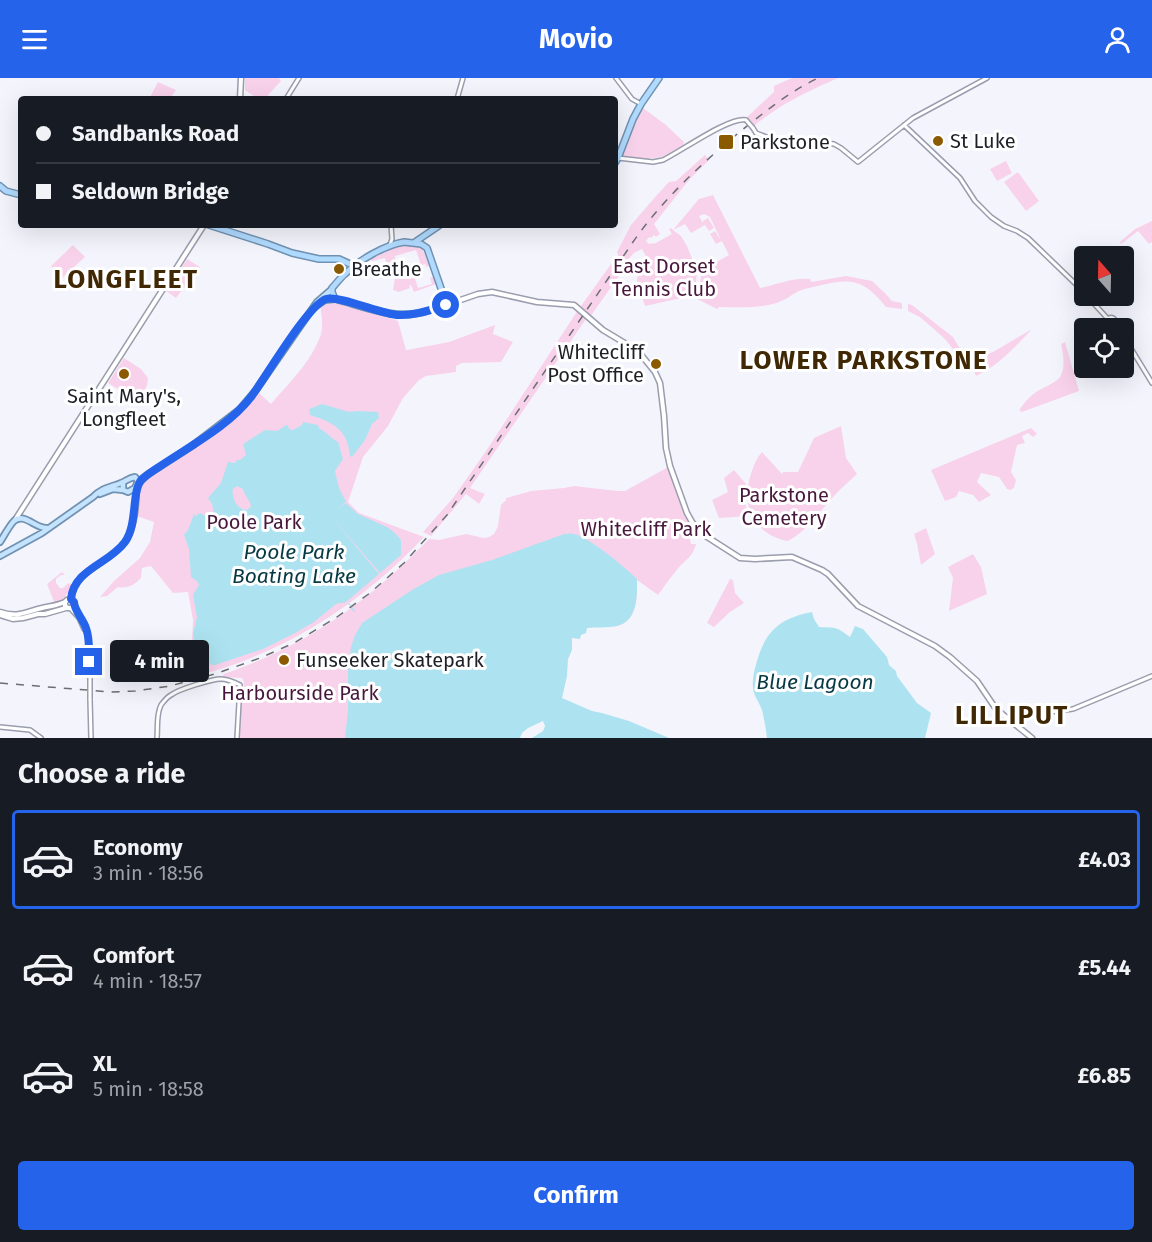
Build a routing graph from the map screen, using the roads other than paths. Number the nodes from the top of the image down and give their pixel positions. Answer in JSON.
{"nodes":[{"id":1,"x":241,"y":78,"type":"edge"},
{"id":2,"x":299,"y":78,"type":"edge"},
{"id":3,"x":463,"y":78,"type":"edge"},
{"id":4,"x":616,"y":78,"type":"edge"},
{"id":5,"x":659,"y":78,"type":"edge"},
{"id":6,"x":987,"y":78,"type":"edge"},
{"id":7,"x":979,"y":80,"type":"edge"},
{"id":8,"x":240,"y":96,"type":"edge"},
{"id":9,"x":288,"y":96,"type":"edge"},
{"id":10,"x":458,"y":96,"type":"edge"},
{"id":11,"x":641,"y":104,"type":"junction"},
{"id":12,"x":904,"y":125,"type":"junction"},
{"id":13,"x":618,"y":157,"type":"edge"},
{"id":14,"x":618,"y":160,"type":"edge"},
{"id":15,"x":0,"y":186,"type":"edge"},
{"id":16,"x":18,"y":194,"type":"edge"},
{"id":17,"x":205,"y":228,"type":"edge"},
{"id":18,"x":217,"y":228,"type":"edge"},
{"id":19,"x":391,"y":228,"type":"edge"},
{"id":20,"x":435,"y":228,"type":"edge"},
{"id":21,"x":436,"y":228,"type":"edge"},
{"id":22,"x":391,"y":234,"type":"junction"},
{"id":23,"x":399,"y":243,"type":"junction"},
{"id":24,"x":413,"y":243,"type":"junction"},
{"id":25,"x":389,"y":247,"type":"junction"},
{"id":26,"x":427,"y":248,"type":"junction"},
{"id":27,"x":339,"y":259,"type":"junction"},
{"id":28,"x":356,"y":264,"type":"junction"},
{"id":29,"x":342,"y":276,"type":"junction"},
{"id":30,"x":1074,"y":282,"type":"edge"},
{"id":31,"x":332,"y":288,"type":"junction"},
{"id":32,"x":334,"y":297,"type":"junction"},
{"id":33,"x":444,"y":297,"type":"junction"},
{"id":34,"x":455,"y":302,"type":"junction"},
{"id":35,"x":1096,"y":306,"type":"edge"},
{"id":36,"x":439,"y":307,"type":"junction"},
{"id":37,"x":314,"y":308,"type":"junction"},
{"id":38,"x":1107,"y":318,"type":"edge"},
{"id":39,"x":1134,"y":353,"type":"edge"},
{"id":40,"x":1152,"y":383,"type":"edge"},
{"id":41,"x":147,"y":475,"type":"junction"},
{"id":42,"x":135,"y":477,"type":"junction"},
{"id":43,"x":123,"y":483,"type":"junction"},
{"id":44,"x":137,"y":485,"type":"junction"},
{"id":45,"x":126,"y":491,"type":"junction"},
{"id":46,"x":93,"y":497,"type":"junction"},
{"id":47,"x":136,"y":500,"type":"junction"},
{"id":48,"x":22,"y":509,"type":"junction"},
{"id":49,"x":24,"y":518,"type":"junction"},
{"id":50,"x":15,"y":520,"type":"junction"},
{"id":51,"x":33,"y":524,"type":"junction"},
{"id":52,"x":49,"y":527,"type":"junction"},
{"id":53,"x":33,"y":539,"type":"junction"},
{"id":54,"x":0,"y":542,"type":"edge"},
{"id":55,"x":0,"y":556,"type":"edge"},
{"id":56,"x":69,"y":606,"type":"junction"},
{"id":57,"x":0,"y":614,"type":"edge"},
{"id":58,"x":1152,"y":676,"type":"edge"},
{"id":59,"x":1012,"y":722,"type":"junction"},
{"id":60,"x":0,"y":727,"type":"edge"},
{"id":61,"x":40,"y":738,"type":"edge"},
{"id":62,"x":91,"y":738,"type":"edge"},
{"id":63,"x":157,"y":738,"type":"edge"},
{"id":64,"x":237,"y":738,"type":"edge"},
{"id":65,"x":1032,"y":738,"type":"edge"}],
"edges":[{"from":1,"to":8,"type":"main road"},
{"from":2,"to":9,"type":"street"},
{"from":3,"to":10,"type":"street"},
{"from":4,"to":11,"type":"street"},
{"from":5,"to":11,"type":"highway"},
{"from":6,"to":7,"type":"street"},
{"from":7,"to":12,"type":"street"},
{"from":11,"to":13,"type":"highway"},
{"from":12,"to":14,"type":"street","bridge":true},
{"from":12,"to":30,"type":"street"},
{"from":15,"to":16,"type":"highway"},
{"from":17,"to":48,"type":"main road"},
{"from":18,"to":27,"type":"highway"},
{"from":19,"to":22,"type":"street"},
{"from":20,"to":24,"type":"highway"},
{"from":21,"to":26,"type":"highway"},
{"from":22,"to":23,"type":"street"},
{"from":22,"to":25,"type":"street"},
{"from":23,"to":24,"type":"highway"},
{"from":23,"to":25,"type":"highway"},
{"from":24,"to":26,"type":"highway"},
{"from":25,"to":28,"type":"highway"},
{"from":26,"to":33,"type":"highway"},
{"from":27,"to":28,"type":"highway"},
{"from":27,"to":29,"type":"highway"},
{"from":28,"to":29,"type":"highway"},
{"from":29,"to":31,"type":"highway"},
{"from":31,"to":32,"type":"highway"},
{"from":31,"to":37,"type":"main road"},
{"from":32,"to":36,"type":"highway"},
{"from":32,"to":37,"type":"main road"},
{"from":33,"to":34,"type":"main road"},
{"from":33,"to":36,"type":"highway"},
{"from":34,"to":36,"type":"main road"},
{"from":34,"to":59,"type":"main road"},
{"from":35,"to":38,"type":"street"},
{"from":37,"to":41,"type":"main road"},
{"from":39,"to":40,"type":"street"},
{"from":41,"to":42,"type":"main road"},
{"from":41,"to":44,"type":"main road"},
{"from":42,"to":43,"type":"main road"},
{"from":42,"to":44,"type":"main road"},
{"from":43,"to":45,"type":"main road"},
{"from":43,"to":46,"type":"main road"},
{"from":44,"to":45,"type":"main road"},
{"from":44,"to":47,"type":"main road"},
{"from":45,"to":46,"type":"main road"},
{"from":45,"to":47,"type":"main road"},
{"from":46,"to":52,"type":"main road"},
{"from":47,"to":56,"type":"main road"},
{"from":48,"to":49,"type":"main road"},
{"from":48,"to":50,"type":"main road"},
{"from":49,"to":50,"type":"main road"},
{"from":49,"to":51,"type":"main road"},
{"from":50,"to":54,"type":"main road"},
{"from":51,"to":52,"type":"main road"},
{"from":51,"to":53,"type":"main road"},
{"from":52,"to":53,"type":"main road"},
{"from":53,"to":55,"type":"main road"},
{"from":56,"to":57,"type":"main road"},
{"from":56,"to":62,"type":"street","bridge":true},
{"from":58,"to":59,"type":"street"},
{"from":59,"to":65,"type":"main road"},
{"from":60,"to":61,"type":"street"},
{"from":63,"to":64,"type":"street"}]}
